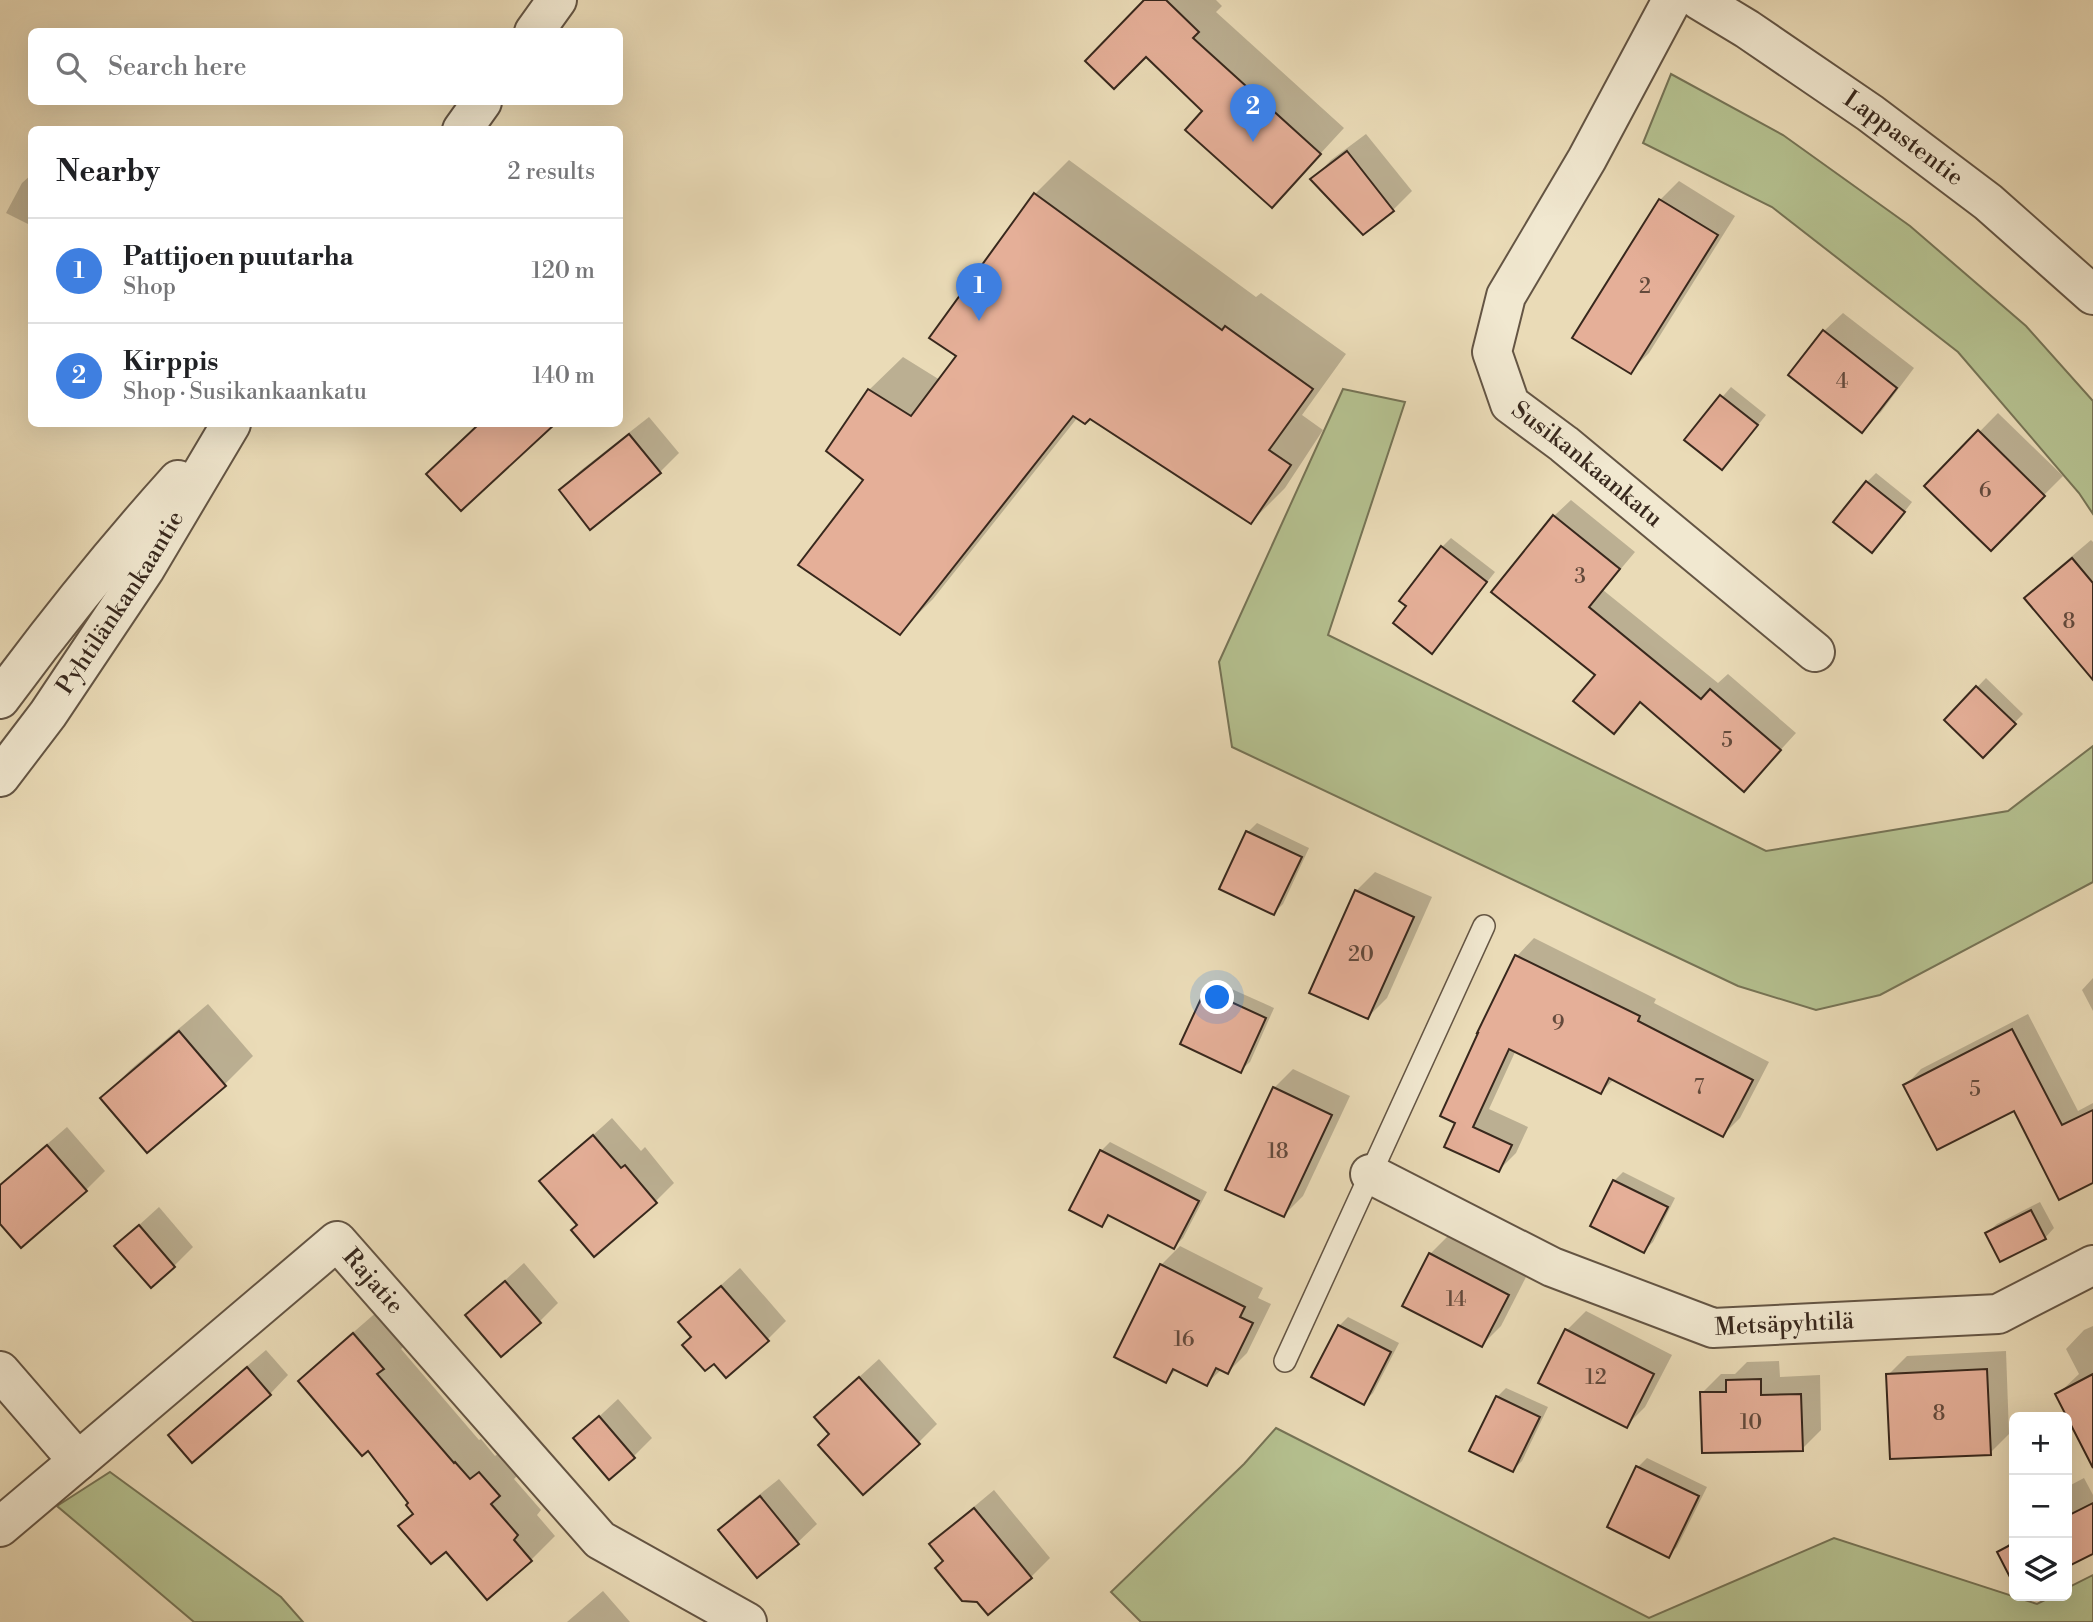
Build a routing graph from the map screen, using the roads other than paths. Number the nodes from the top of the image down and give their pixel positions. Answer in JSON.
{"nodes":[{"id":1,"x":557,"y":0,"type":"edge"},
{"id":2,"x":1672,"y":0,"type":"edge"},
{"id":3,"x":1699,"y":0,"type":"edge"},
{"id":4,"x":537,"y":28,"type":"edge"},
{"id":5,"x":480,"y":105,"type":"edge"},
{"id":6,"x":465,"y":126,"type":"edge"},
{"id":7,"x":2093,"y":295,"type":"edge"},
{"id":8,"x":227,"y":427,"type":"edge"},
{"id":9,"x":228,"y":427,"type":"edge"},
{"id":10,"x":1815,"y":652,"type":"dead end"},
{"id":11,"x":0,"y":699,"type":"edge"},
{"id":12,"x":0,"y":777,"type":"edge"},
{"id":13,"x":1484,"y":926,"type":"dead end"},
{"id":14,"x":1370,"y":1174,"type":"junction"},
{"id":15,"x":2093,"y":1265,"type":"edge"},
{"id":16,"x":1285,"y":1361,"type":"dead end"},
{"id":17,"x":0,"y":1371,"type":"edge"},
{"id":18,"x":78,"y":1461,"type":"junction"},
{"id":19,"x":0,"y":1527,"type":"edge"},
{"id":20,"x":747,"y":1622,"type":"edge"}],
"edges":[{"from":1,"to":4,"type":"street"},
{"from":2,"to":10,"type":"street","name":"Susikankaankatu"},
{"from":3,"to":7,"type":"street","name":"Lappastentie"},
{"from":5,"to":6,"type":"street"},
{"from":8,"to":11,"type":"street","name":"Pyhtilänkankaantie"},
{"from":9,"to":12,"type":"street","name":"Pyhtilänkankaantie"},
{"from":13,"to":14,"type":"lane"},
{"from":14,"to":15,"type":"street","name":"Metsäpyhtilä"},
{"from":14,"to":16,"type":"lane"},
{"from":17,"to":18,"type":"street"},
{"from":18,"to":19,"type":"street"},
{"from":18,"to":20,"type":"street","name":"Rajatie"}]}
